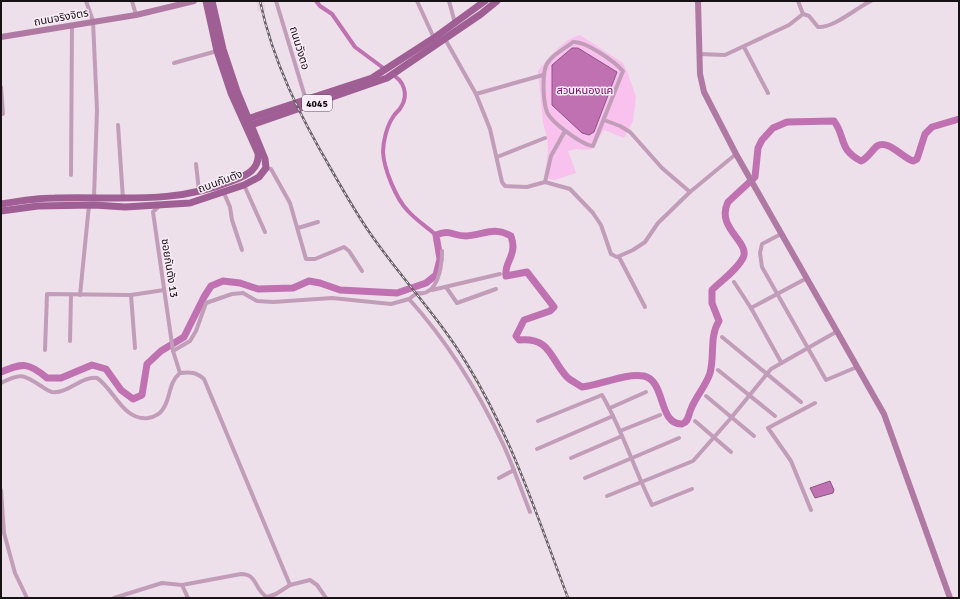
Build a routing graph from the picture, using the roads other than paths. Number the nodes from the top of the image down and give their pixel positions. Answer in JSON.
{"nodes":[{"id":1,"x":86,"y":1,"type":"edge"},
{"id":2,"x":132,"y":1,"type":"edge"},
{"id":3,"x":194,"y":1,"type":"edge"},
{"id":4,"x":206,"y":1,"type":"edge"},
{"id":5,"x":212,"y":1,"type":"edge"},
{"id":6,"x":276,"y":1,"type":"edge"},
{"id":7,"x":417,"y":1,"type":"edge"},
{"id":8,"x":448,"y":1,"type":"edge"},
{"id":9,"x":486,"y":1,"type":"edge"},
{"id":10,"x":497,"y":1,"type":"edge"},
{"id":11,"x":698,"y":1,"type":"edge"},
{"id":12,"x":798,"y":1,"type":"edge"},
{"id":13,"x":871,"y":1,"type":"edge"},
{"id":14,"x":169,"y":4,"type":"edge"},
{"id":15,"x":803,"y":14,"type":"junction"},
{"id":16,"x":136,"y":15,"type":"junction"},
{"id":17,"x":93,"y":21,"type":"junction"},
{"id":18,"x":455,"y":23,"type":"junction"},
{"id":19,"x":72,"y":25,"type":"junction"},
{"id":20,"x":1,"y":36,"type":"edge"},
{"id":21,"x":434,"y":38,"type":"junction"},
{"id":22,"x":445,"y":39,"type":"junction"},
{"id":23,"x":744,"y":47,"type":"junction"},
{"id":24,"x":217,"y":51,"type":"junction"},
{"id":25,"x":699,"y":54,"type":"junction"},
{"id":26,"x":223,"y":58,"type":"junction"},
{"id":27,"x":174,"y":63,"type":"dead end"},
{"id":28,"x":385,"y":75,"type":"junction"},
{"id":29,"x":543,"y":75,"type":"junction"},
{"id":30,"x":1,"y":87,"type":"edge"},
{"id":31,"x":768,"y":92,"type":"dead end"},
{"id":32,"x":476,"y":94,"type":"junction"},
{"id":33,"x":306,"y":100,"type":"junction"},
{"id":34,"x":3,"y":114,"type":"dead end"},
{"id":35,"x":604,"y":120,"type":"junction"},
{"id":36,"x":247,"y":123,"type":"junction"},
{"id":37,"x":118,"y":125,"type":"dead end"},
{"id":38,"x":565,"y":130,"type":"junction"},
{"id":39,"x":545,"y":138,"type":"dead end"},
{"id":40,"x":736,"y":154,"type":"junction"},
{"id":41,"x":497,"y":157,"type":"junction"},
{"id":42,"x":196,"y":164,"type":"dead end"},
{"id":43,"x":266,"y":168,"type":"junction"},
{"id":44,"x":71,"y":175,"type":"dead end"},
{"id":45,"x":545,"y":182,"type":"junction"},
{"id":46,"x":222,"y":185,"type":"junction"},
{"id":47,"x":244,"y":185,"type":"junction"},
{"id":48,"x":199,"y":192,"type":"junction"},
{"id":49,"x":690,"y":192,"type":"junction"},
{"id":50,"x":224,"y":193,"type":"junction"},
{"id":51,"x":123,"y":199,"type":"junction"},
{"id":52,"x":93,"y":202,"type":"junction"},
{"id":53,"x":158,"y":202,"type":"junction"},
{"id":54,"x":1,"y":204,"type":"edge"},
{"id":55,"x":14,"y":206,"type":"junction"},
{"id":56,"x":1,"y":212,"type":"edge"},
{"id":57,"x":318,"y":222,"type":"dead end"},
{"id":58,"x":298,"y":228,"type":"junction"},
{"id":59,"x":265,"y":232,"type":"dead end"},
{"id":60,"x":781,"y":234,"type":"junction"},
{"id":61,"x":242,"y":250,"type":"dead end"},
{"id":62,"x":442,"y":251,"type":"dead end"},
{"id":63,"x":619,"y":257,"type":"junction"},
{"id":64,"x":362,"y":271,"type":"dead end"},
{"id":65,"x":500,"y":274,"type":"dead end"},
{"id":66,"x":807,"y":278,"type":"junction"},
{"id":67,"x":734,"y":282,"type":"dead end"},
{"id":68,"x":446,"y":287,"type":"junction"},
{"id":69,"x":164,"y":290,"type":"junction"},
{"id":70,"x":432,"y":290,"type":"junction"},
{"id":71,"x":496,"y":290,"type":"dead end"},
{"id":72,"x":71,"y":295,"type":"junction"},
{"id":73,"x":80,"y":295,"type":"junction"},
{"id":74,"x":131,"y":295,"type":"junction"},
{"id":75,"x":776,"y":295,"type":"junction"},
{"id":76,"x":409,"y":299,"type":"junction"},
{"id":77,"x":645,"y":307,"type":"dead end"},
{"id":78,"x":751,"y":308,"type":"junction"},
{"id":79,"x":836,"y":332,"type":"junction"},
{"id":80,"x":722,"y":337,"type":"dead end"},
{"id":81,"x":70,"y":341,"type":"dead end"},
{"id":82,"x":135,"y":348,"type":"dead end"},
{"id":83,"x":807,"y":348,"type":"junction"},
{"id":84,"x":45,"y":350,"type":"dead end"},
{"id":85,"x":173,"y":351,"type":"junction"},
{"id":86,"x":781,"y":362,"type":"junction"},
{"id":87,"x":857,"y":367,"type":"junction"},
{"id":88,"x":718,"y":370,"type":"dead end"},
{"id":89,"x":180,"y":373,"type":"junction"},
{"id":90,"x":766,"y":374,"type":"junction"},
{"id":91,"x":1,"y":383,"type":"edge"},
{"id":92,"x":646,"y":392,"type":"dead end"},
{"id":93,"x":706,"y":396,"type":"dead end"},
{"id":94,"x":748,"y":396,"type":"junction"},
{"id":95,"x":800,"y":402,"type":"dead end"},
{"id":96,"x":815,"y":403,"type":"dead end"},
{"id":97,"x":610,"y":408,"type":"junction"},
{"id":98,"x":660,"y":414,"type":"dead end"},
{"id":99,"x":613,"y":416,"type":"junction"},
{"id":100,"x":775,"y":416,"type":"dead end"},
{"id":101,"x":731,"y":418,"type":"junction"},
{"id":102,"x":538,"y":421,"type":"dead end"},
{"id":103,"x":695,"y":421,"type":"dead end"},
{"id":104,"x":620,"y":431,"type":"junction"},
{"id":105,"x":622,"y":436,"type":"junction"},
{"id":106,"x":754,"y":436,"type":"dead end"},
{"id":107,"x":679,"y":438,"type":"dead end"},
{"id":108,"x":713,"y":438,"type":"junction"},
{"id":109,"x":537,"y":449,"type":"dead end"},
{"id":110,"x":731,"y":452,"type":"dead end"},
{"id":111,"x":571,"y":458,"type":"dead end"},
{"id":112,"x":631,"y":458,"type":"junction"},
{"id":113,"x":514,"y":470,"type":"junction"},
{"id":114,"x":499,"y":478,"type":"dead end"},
{"id":115,"x":586,"y":478,"type":"dead end"},
{"id":116,"x":640,"y":482,"type":"junction"},
{"id":117,"x":692,"y":489,"type":"dead end"},
{"id":118,"x":1,"y":490,"type":"edge"},
{"id":119,"x":607,"y":496,"type":"dead end"},
{"id":120,"x":811,"y":510,"type":"dead end"},
{"id":121,"x":530,"y":512,"type":"dead end"},
{"id":122,"x":182,"y":585,"type":"junction"},
{"id":123,"x":290,"y":585,"type":"junction"},
{"id":124,"x":27,"y":598,"type":"edge"},
{"id":125,"x":114,"y":598,"type":"edge"},
{"id":126,"x":188,"y":598,"type":"edge"},
{"id":127,"x":326,"y":598,"type":"edge"},
{"id":128,"x":950,"y":598,"type":"edge"}],
"edges":[{"from":1,"to":17,"type":"street"},
{"from":2,"to":16,"type":"street"},
{"from":3,"to":14,"type":"street","name":"ถนนจริงจิตร"},
{"from":4,"to":24,"type":"main road","name":"ถนนกันตัง"},
{"from":5,"to":26,"type":"main road","name":"ถนนกันตัง"},
{"from":6,"to":33,"type":"street","name":"ถนนวังตอ"},
{"from":7,"to":21,"type":"street"},
{"from":8,"to":18,"type":"street"},
{"from":9,"to":18,"type":"main road","number":"4045"},
{"from":10,"to":22,"type":"main road","number":"4045"},
{"from":11,"to":25,"type":"street"},
{"from":12,"to":15,"type":"street"},
{"from":13,"to":15,"type":"street"},
{"from":14,"to":16,"type":"street","name":"ถนนจริงจิตร"},
{"from":15,"to":23,"type":"street"},
{"from":16,"to":17,"type":"street","name":"ถนนจริงจิตร"},
{"from":17,"to":19,"type":"street","name":"ถนนจริงจิตร"},
{"from":17,"to":52,"type":"street"},
{"from":18,"to":21,"type":"main road","number":"4045"},
{"from":19,"to":20,"type":"street","name":"ถนนจริงจิตร"},
{"from":19,"to":44,"type":"street"},
{"from":21,"to":28,"type":"main road","number":"4045"},
{"from":22,"to":28,"type":"main road","number":"4045"},
{"from":22,"to":32,"type":"street"},
{"from":23,"to":25,"type":"street"},
{"from":23,"to":31,"type":"street"},
{"from":24,"to":26,"type":"main road","name":"ถนนกันตัง"},
{"from":24,"to":27,"type":"street"},
{"from":25,"to":40,"type":"street"},
{"from":26,"to":36,"type":"main road","name":"ถนนกันตัง"},
{"from":28,"to":33,"type":"main road","number":"4045"},
{"from":28,"to":36,"type":"main road","number":"4045"},
{"from":29,"to":32,"type":"street"},
{"from":29,"to":35,"type":"street"},
{"from":29,"to":38,"type":"street"},
{"from":30,"to":34,"type":"street"},
{"from":32,"to":41,"type":"street"},
{"from":33,"to":36,"type":"main road","number":"4045"},
{"from":35,"to":38,"type":"street"},
{"from":35,"to":49,"type":"street"},
{"from":36,"to":43,"type":"main road","name":"ถนนกันตัง"},
{"from":36,"to":46,"type":"main road","name":"ถนนกันตัง"},
{"from":37,"to":51,"type":"street"},
{"from":38,"to":45,"type":"street"},
{"from":39,"to":41,"type":"street"},
{"from":40,"to":49,"type":"street"},
{"from":40,"to":60,"type":"street"},
{"from":41,"to":45,"type":"street"},
{"from":42,"to":48,"type":"street"},
{"from":43,"to":47,"type":"main road","name":"ถนนกันตัง"},
{"from":43,"to":58,"type":"street"},
{"from":45,"to":63,"type":"street"},
{"from":46,"to":48,"type":"main road","name":"ถนนกันตัง"},
{"from":46,"to":50,"type":"main road"},
{"from":47,"to":50,"type":"main road","name":"ถนนกันตัง"},
{"from":47,"to":59,"type":"street"},
{"from":48,"to":53,"type":"main road","name":"ถนนกันตัง"},
{"from":49,"to":63,"type":"street"},
{"from":50,"to":53,"type":"main road","name":"ถนนกันตัง"},
{"from":50,"to":61,"type":"street"},
{"from":51,"to":52,"type":"main road","name":"ถนนกันตัง"},
{"from":51,"to":53,"type":"main road","name":"ถนนกันตัง"},
{"from":52,"to":53,"type":"main road","name":"ถนนกันตัง"},
{"from":52,"to":55,"type":"main road","name":"ถนนกันตัง"},
{"from":52,"to":73,"type":"street"},
{"from":53,"to":69,"type":"street","name":"ซอยกันตัง 13"},
{"from":54,"to":55,"type":"main road","name":"ถนนกันตัง"},
{"from":55,"to":56,"type":"main road","name":"ถนนกันตัง"},
{"from":57,"to":58,"type":"street"},
{"from":58,"to":64,"type":"street"},
{"from":60,"to":66,"type":"street"},
{"from":60,"to":75,"type":"street"},
{"from":62,"to":70,"type":"street"},
{"from":63,"to":77,"type":"street"},
{"from":65,"to":68,"type":"street"},
{"from":66,"to":75,"type":"street"},
{"from":66,"to":79,"type":"street"},
{"from":67,"to":78,"type":"street"},
{"from":68,"to":70,"type":"street"},
{"from":68,"to":71,"type":"street"},
{"from":69,"to":74,"type":"street"},
{"from":69,"to":85,"type":"street","name":"ซอยกันตัง 13"},
{"from":70,"to":76,"type":"street"},
{"from":72,"to":73,"type":"street"},
{"from":72,"to":81,"type":"street"},
{"from":72,"to":84,"type":"street"},
{"from":73,"to":74,"type":"street"},
{"from":74,"to":82,"type":"street"},
{"from":75,"to":78,"type":"street"},
{"from":75,"to":83,"type":"street"},
{"from":76,"to":85,"type":"street"},
{"from":76,"to":113,"type":"street"},
{"from":78,"to":86,"type":"street"},
{"from":79,"to":83,"type":"street"},
{"from":79,"to":87,"type":"street"},
{"from":80,"to":90,"type":"street"},
{"from":83,"to":86,"type":"street"},
{"from":83,"to":87,"type":"street"},
{"from":85,"to":89,"type":"street","name":"ซอยกันตัง 13"},
{"from":86,"to":90,"type":"street"},
{"from":87,"to":128,"type":"street"},
{"from":88,"to":94,"type":"street"},
{"from":89,"to":91,"type":"street"},
{"from":89,"to":123,"type":"street"},
{"from":90,"to":94,"type":"street"},
{"from":90,"to":95,"type":"street"},
{"from":92,"to":97,"type":"street"},
{"from":93,"to":101,"type":"street"},
{"from":94,"to":100,"type":"street"},
{"from":94,"to":101,"type":"street"},
{"from":96,"to":120,"type":"street"},
{"from":97,"to":99,"type":"street"},
{"from":97,"to":102,"type":"street"},
{"from":98,"to":104,"type":"street"},
{"from":99,"to":104,"type":"street"},
{"from":99,"to":109,"type":"street"},
{"from":101,"to":106,"type":"street"},
{"from":101,"to":108,"type":"street"},
{"from":103,"to":108,"type":"street"},
{"from":104,"to":105,"type":"street"},
{"from":105,"to":111,"type":"street"},
{"from":105,"to":112,"type":"street"},
{"from":107,"to":112,"type":"street"},
{"from":108,"to":110,"type":"street"},
{"from":108,"to":116,"type":"street"},
{"from":112,"to":115,"type":"street"},
{"from":112,"to":116,"type":"street"},
{"from":113,"to":114,"type":"street"},
{"from":113,"to":121,"type":"street"},
{"from":116,"to":117,"type":"street"},
{"from":116,"to":119,"type":"street"},
{"from":118,"to":124,"type":"street"},
{"from":122,"to":123,"type":"street"},
{"from":122,"to":125,"type":"street"},
{"from":122,"to":126,"type":"street"},
{"from":123,"to":127,"type":"street"}]}
